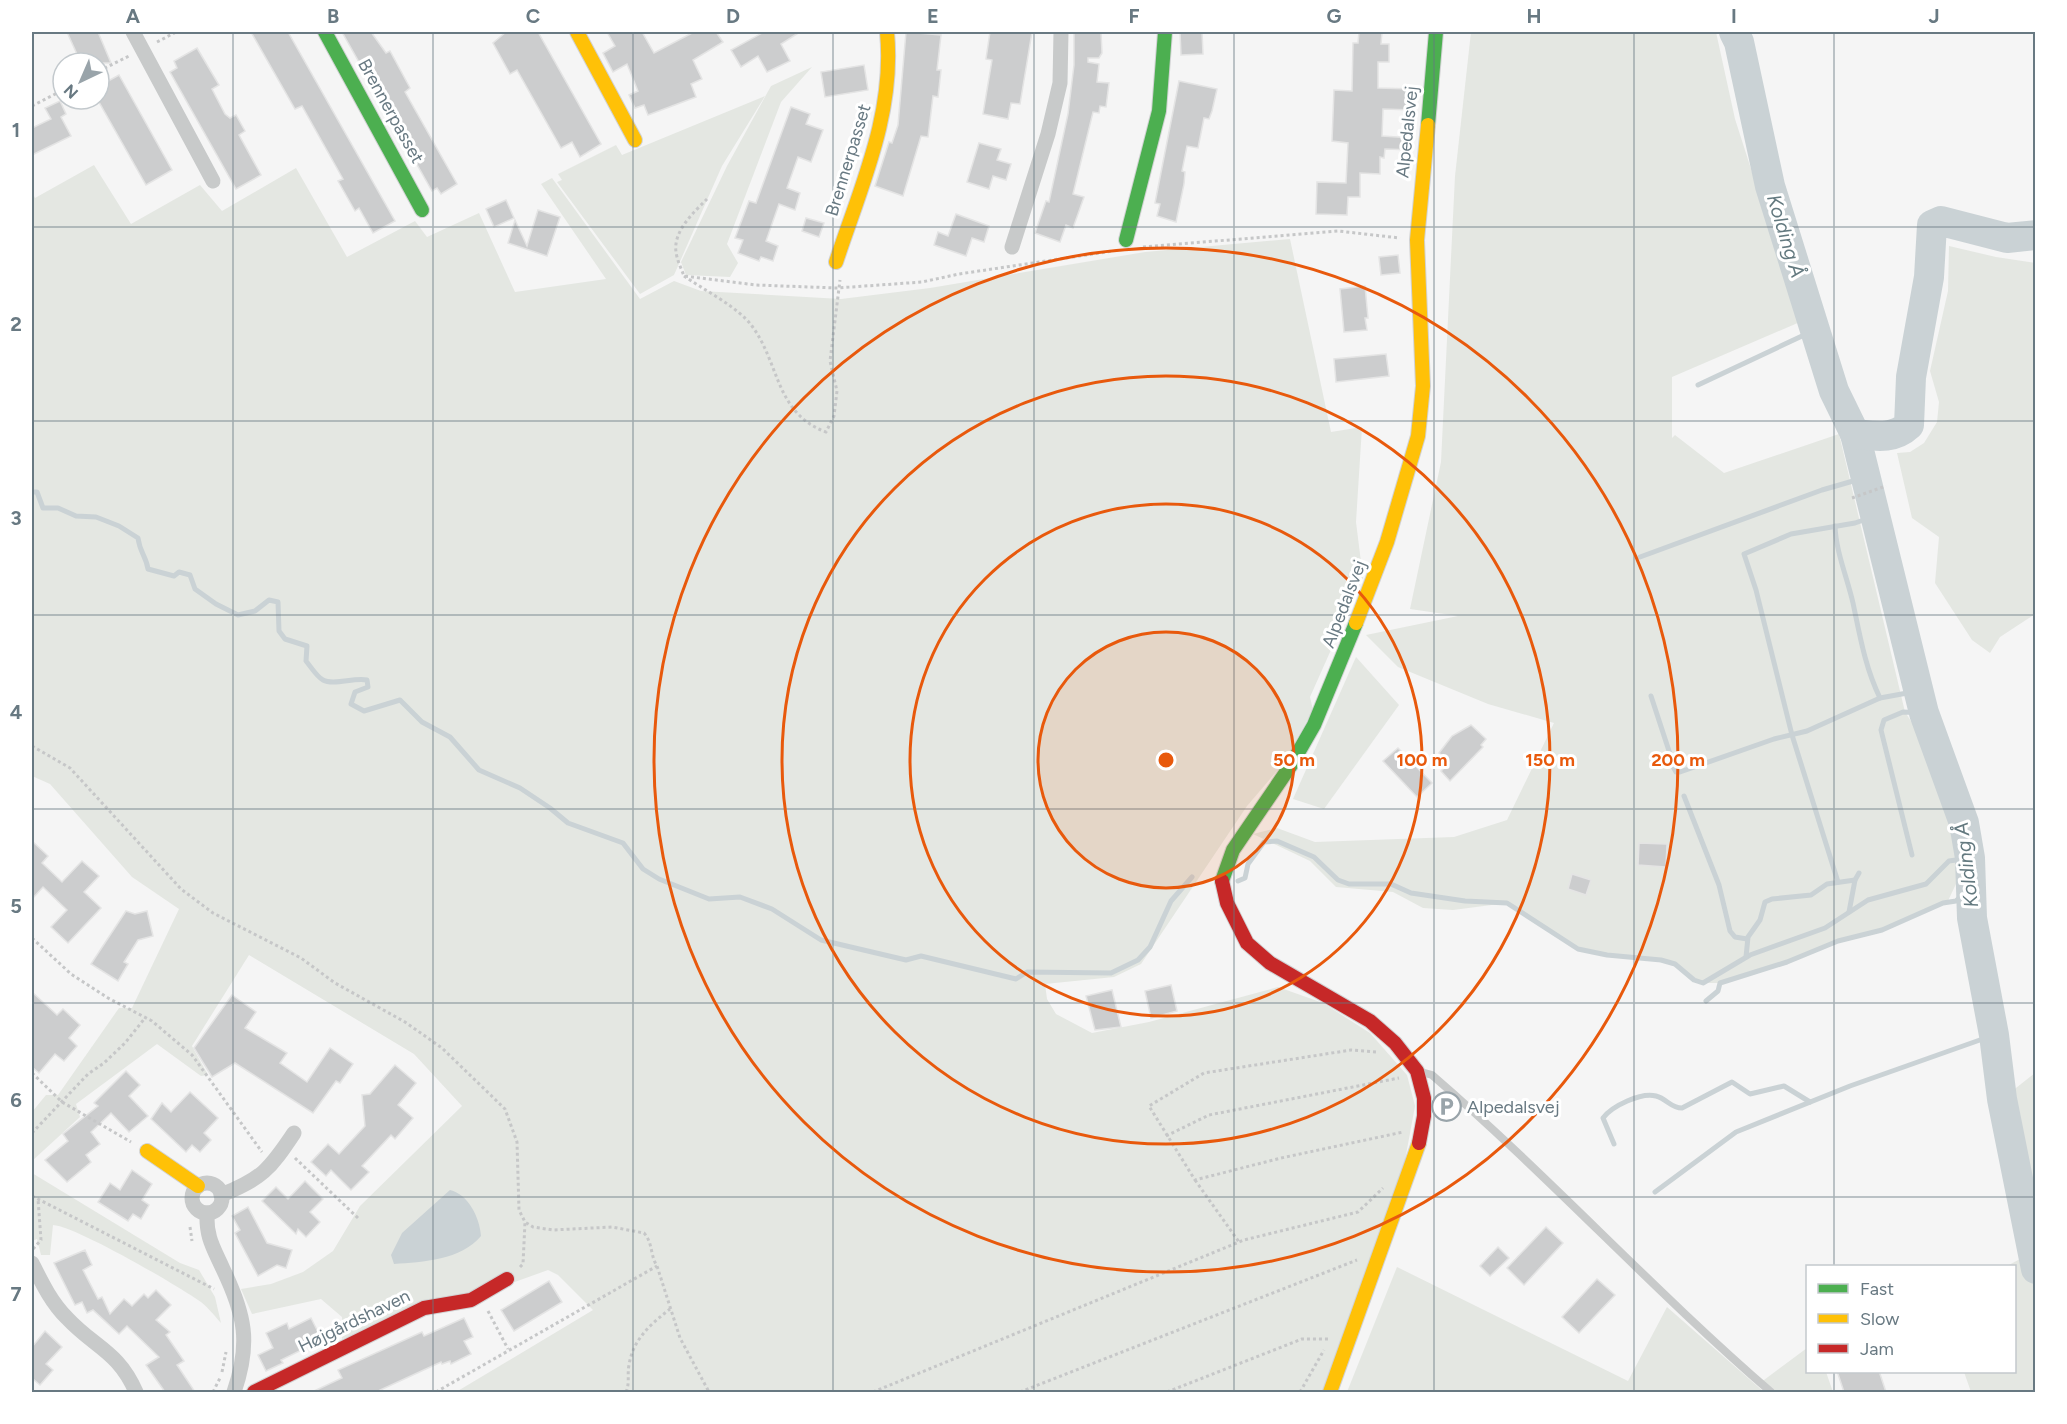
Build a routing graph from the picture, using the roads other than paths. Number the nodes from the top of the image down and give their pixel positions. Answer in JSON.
{"nodes":[{"id":1,"x":134,"y":32,"type":"edge"},
{"id":2,"x":325,"y":32,"type":"edge"},
{"id":3,"x":577,"y":32,"type":"edge"},
{"id":4,"x":887,"y":32,"type":"edge"},
{"id":5,"x":1061,"y":32,"type":"edge"},
{"id":6,"x":1165,"y":32,"type":"edge"},
{"id":7,"x":1436,"y":32,"type":"edge"},
{"id":8,"x":635,"y":140,"type":"dead end"},
{"id":9,"x":213,"y":181,"type":"dead end"},
{"id":10,"x":422,"y":210,"type":"dead end"},
{"id":11,"x":1130,"y":244,"type":"road end"},
{"id":12,"x":1012,"y":247,"type":"dead end"},
{"id":13,"x":836,"y":262,"type":"dead end"},
{"id":14,"x":1417,"y":1071,"type":"junction"},
{"id":15,"x":294,"y":1133,"type":"dead end"},
{"id":16,"x":147,"y":1151,"type":"road end"},
{"id":17,"x":198,"y":1186,"type":"junction"},
{"id":18,"x":221,"y":1196,"type":"junction"},
{"id":19,"x":202,"y":1210,"type":"junction"},
{"id":20,"x":32,"y":1263,"type":"edge"},
{"id":21,"x":507,"y":1279,"type":"road end"},
{"id":22,"x":136,"y":1392,"type":"edge"},
{"id":23,"x":234,"y":1392,"type":"edge"},
{"id":24,"x":254,"y":1392,"type":"edge"},
{"id":25,"x":1330,"y":1392,"type":"edge"},
{"id":26,"x":1771,"y":1392,"type":"edge"}],
"edges":[{"from":1,"to":9,"type":"street"},
{"from":2,"to":10,"type":"street","name":"Brennerpasset"},
{"from":3,"to":8,"type":"street"},
{"from":4,"to":13,"type":"street","name":"Brennerpasset"},
{"from":5,"to":12,"type":"street"},
{"from":6,"to":11,"type":"street"},
{"from":7,"to":14,"type":"street","name":"Alpedalsvej"},
{"from":14,"to":25,"type":"street","name":"Alpedalsvej"},
{"from":14,"to":26,"type":"lane","name":"Alpedalsvej"},
{"from":15,"to":18,"type":"street"},
{"from":16,"to":17,"type":"street"},
{"from":17,"to":18,"type":"street"},
{"from":17,"to":19,"type":"street"},
{"from":18,"to":19,"type":"street"},
{"from":19,"to":23,"type":"street"},
{"from":20,"to":22,"type":"street"},
{"from":21,"to":24,"type":"street","name":"Højgårdshaven"}]}
